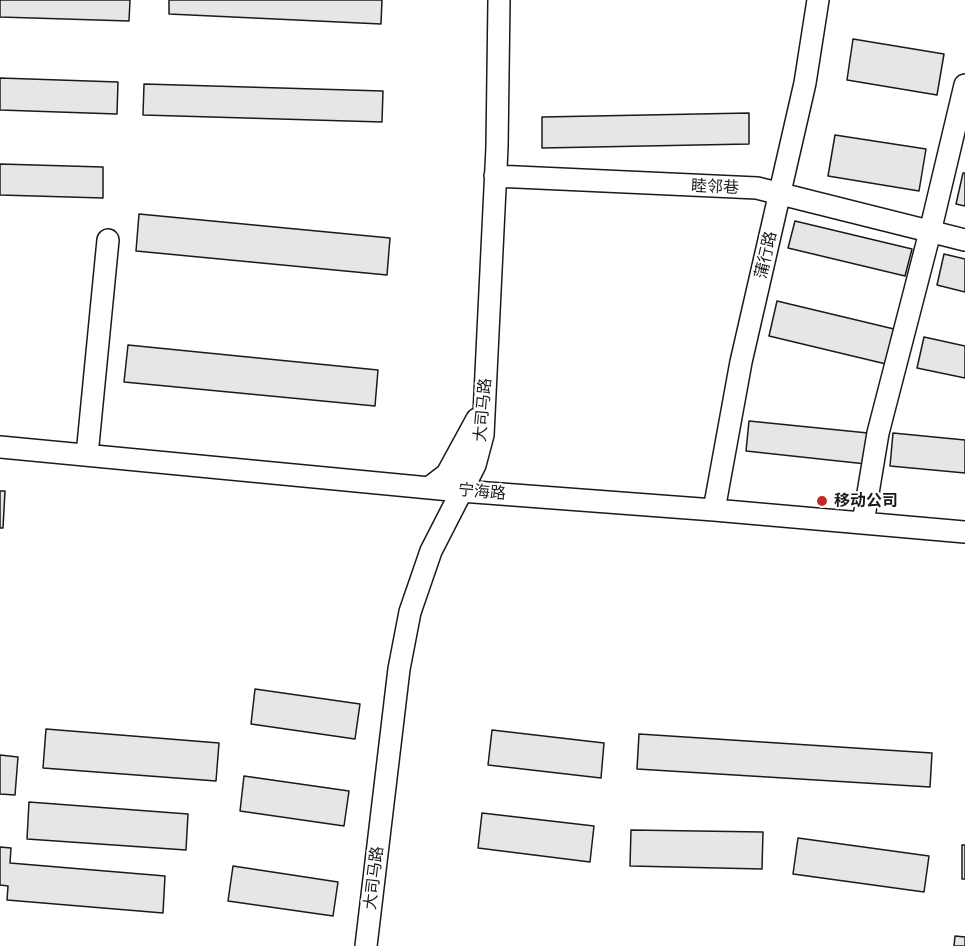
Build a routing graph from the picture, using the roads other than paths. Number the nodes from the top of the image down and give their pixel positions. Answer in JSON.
{"nodes":[{"id":1,"x":499,"y":0,"type":"edge"},
{"id":2,"x":818,"y":0,"type":"edge"},
{"id":3,"x":965,"y":85,"type":"edge"},
{"id":4,"x":495,"y":176,"type":"junction"},
{"id":5,"x":780,"y":195,"type":"junction"},
{"id":6,"x":930,"y":232,"type":"junction"},
{"id":7,"x":108,"y":240,"type":"dead end"},
{"id":8,"x":965,"y":240,"type":"edge"},
{"id":9,"x":485,"y":402,"type":"junction"},
{"id":10,"x":0,"y":447,"type":"edge"},
{"id":11,"x":87,"y":455,"type":"junction"},
{"id":12,"x":430,"y":487,"type":"junction"},
{"id":13,"x":461,"y":491,"type":"junction"},
{"id":14,"x":714,"y":510,"type":"junction"},
{"id":15,"x":863,"y":523,"type":"junction"},
{"id":16,"x":965,"y":532,"type":"edge"},
{"id":17,"x":366,"y":946,"type":"edge"}],
"edges":[{"from":1,"to":4,"type":"street","name":"大司马路"},
{"from":2,"to":5,"type":"street","name":"蒲行路"},
{"from":3,"to":6,"type":"street"},
{"from":4,"to":5,"type":"street","name":"睦邻巷"},
{"from":4,"to":9,"type":"street","name":"大司马路"},
{"from":5,"to":6,"type":"street","name":"睦邻巷"},
{"from":5,"to":14,"type":"street","name":"蒲行路"},
{"from":6,"to":8,"type":"street","name":"睦邻巷"},
{"from":6,"to":15,"type":"street"},
{"from":7,"to":11,"type":"street"},
{"from":9,"to":12,"type":"street"},
{"from":9,"to":13,"type":"street","name":"大司马路"},
{"from":10,"to":11,"type":"street","name":"宁海路"},
{"from":11,"to":12,"type":"street","name":"宁海路"},
{"from":12,"to":13,"type":"street","name":"宁海路"},
{"from":13,"to":14,"type":"street","name":"宁海路"},
{"from":13,"to":17,"type":"street","name":"大司马路"},
{"from":14,"to":15,"type":"street","name":"宁海路"},
{"from":15,"to":16,"type":"street","name":"宁海路"}]}
